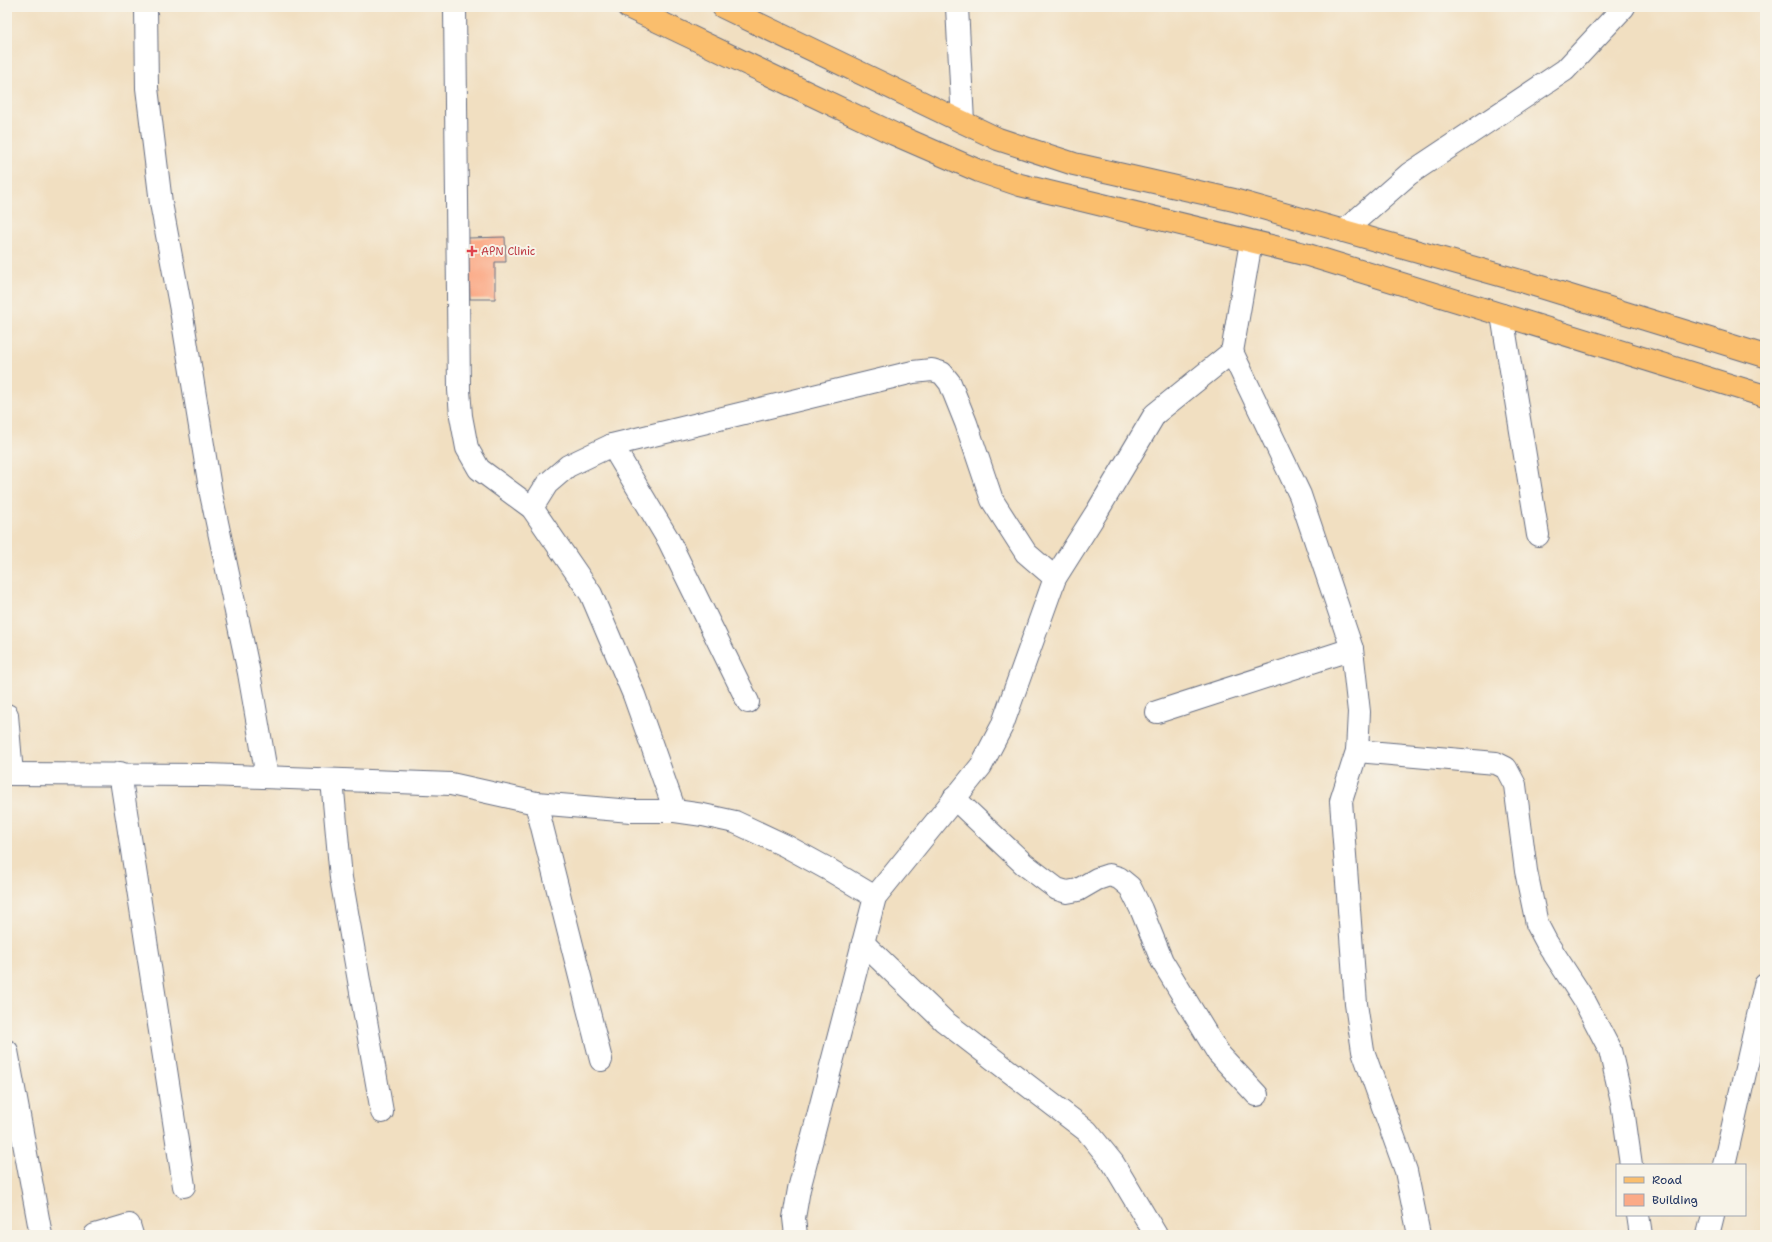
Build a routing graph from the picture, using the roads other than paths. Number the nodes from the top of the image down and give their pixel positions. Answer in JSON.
{"nodes":[{"id":1,"x":146,"y":7,"type":"edge"},
{"id":2,"x":456,"y":7,"type":"edge"},
{"id":3,"x":628,"y":7,"type":"edge"},
{"id":4,"x":722,"y":7,"type":"edge"},
{"id":5,"x":957,"y":7,"type":"edge"},
{"id":6,"x":1624,"y":7,"type":"edge"},
{"id":7,"x":963,"y":122,"type":"junction"},
{"id":8,"x":1344,"y":231,"type":"junction"},
{"id":9,"x":1251,"y":242,"type":"junction"},
{"id":10,"x":1502,"y":315,"type":"junction"},
{"id":11,"x":1232,"y":352,"type":"junction"},
{"id":12,"x":1765,"y":356,"type":"edge"},
{"id":13,"x":1765,"y":396,"type":"edge"},
{"id":14,"x":612,"y":445,"type":"junction"},
{"id":15,"x":532,"y":508,"type":"junction"},
{"id":16,"x":1538,"y":536,"type":"dead end"},
{"id":17,"x":1055,"y":578,"type":"junction"},
{"id":18,"x":1352,"y":649,"type":"junction"},
{"id":19,"x":748,"y":702,"type":"dead end"},
{"id":20,"x":1156,"y":712,"type":"dead end"},
{"id":21,"x":7,"y":715,"type":"edge"},
{"id":22,"x":1357,"y":751,"type":"junction"},
{"id":23,"x":9,"y":774,"type":"edge"},
{"id":24,"x":120,"y":774,"type":"junction"},
{"id":25,"x":267,"y":777,"type":"junction"},
{"id":26,"x":332,"y":780,"type":"junction"},
{"id":27,"x":954,"y":798,"type":"junction"},
{"id":28,"x":536,"y":802,"type":"junction"},
{"id":29,"x":675,"y":811,"type":"junction"},
{"id":30,"x":875,"y":897,"type":"junction"},
{"id":31,"x":863,"y":943,"type":"junction"},
{"id":32,"x":1765,"y":985,"type":"edge"},
{"id":33,"x":7,"y":1051,"type":"edge"},
{"id":34,"x":601,"y":1060,"type":"dead end"},
{"id":35,"x":1257,"y":1095,"type":"dead end"},
{"id":36,"x":382,"y":1112,"type":"dead end"},
{"id":37,"x":1631,"y":1164,"type":"edge"},
{"id":38,"x":1724,"y":1164,"type":"edge"},
{"id":39,"x":184,"y":1186,"type":"dead end"},
{"id":40,"x":1638,"y":1216,"type":"edge"},
{"id":41,"x":1713,"y":1216,"type":"edge"},
{"id":42,"x":41,"y":1235,"type":"edge"},
{"id":43,"x":95,"y":1235,"type":"edge"},
{"id":44,"x":132,"y":1235,"type":"edge"},
{"id":45,"x":796,"y":1235,"type":"edge"},
{"id":46,"x":1156,"y":1235,"type":"edge"},
{"id":47,"x":1419,"y":1235,"type":"edge"},
{"id":48,"x":1641,"y":1235,"type":"edge"},
{"id":49,"x":1708,"y":1235,"type":"edge"}],
"edges":[{"from":1,"to":25,"type":"street"},
{"from":2,"to":15,"type":"street"},
{"from":3,"to":9,"type":"main road"},
{"from":4,"to":7,"type":"main road"},
{"from":5,"to":7,"type":"street"},
{"from":6,"to":8,"type":"street"},
{"from":7,"to":8,"type":"main road"},
{"from":8,"to":12,"type":"main road"},
{"from":9,"to":10,"type":"main road"},
{"from":9,"to":11,"type":"street"},
{"from":10,"to":13,"type":"main road"},
{"from":10,"to":16,"type":"street"},
{"from":11,"to":17,"type":"street"},
{"from":11,"to":18,"type":"street"},
{"from":14,"to":15,"type":"street"},
{"from":14,"to":17,"type":"street"},
{"from":14,"to":19,"type":"street"},
{"from":15,"to":29,"type":"street"},
{"from":17,"to":27,"type":"street"},
{"from":18,"to":20,"type":"street"},
{"from":18,"to":22,"type":"street"},
{"from":21,"to":23,"type":"street"},
{"from":22,"to":37,"type":"street"},
{"from":22,"to":47,"type":"street"},
{"from":23,"to":24,"type":"street"},
{"from":24,"to":25,"type":"street"},
{"from":24,"to":39,"type":"street"},
{"from":25,"to":26,"type":"street"},
{"from":26,"to":28,"type":"street"},
{"from":26,"to":36,"type":"street"},
{"from":27,"to":30,"type":"street"},
{"from":27,"to":35,"type":"street"},
{"from":28,"to":29,"type":"street"},
{"from":28,"to":34,"type":"street"},
{"from":29,"to":30,"type":"street"},
{"from":30,"to":31,"type":"street"},
{"from":31,"to":45,"type":"street"},
{"from":31,"to":46,"type":"street"},
{"from":32,"to":38,"type":"street"},
{"from":33,"to":42,"type":"street"},
{"from":40,"to":48,"type":"street"},
{"from":41,"to":49,"type":"street"},
{"from":43,"to":44,"type":"street"}]}
